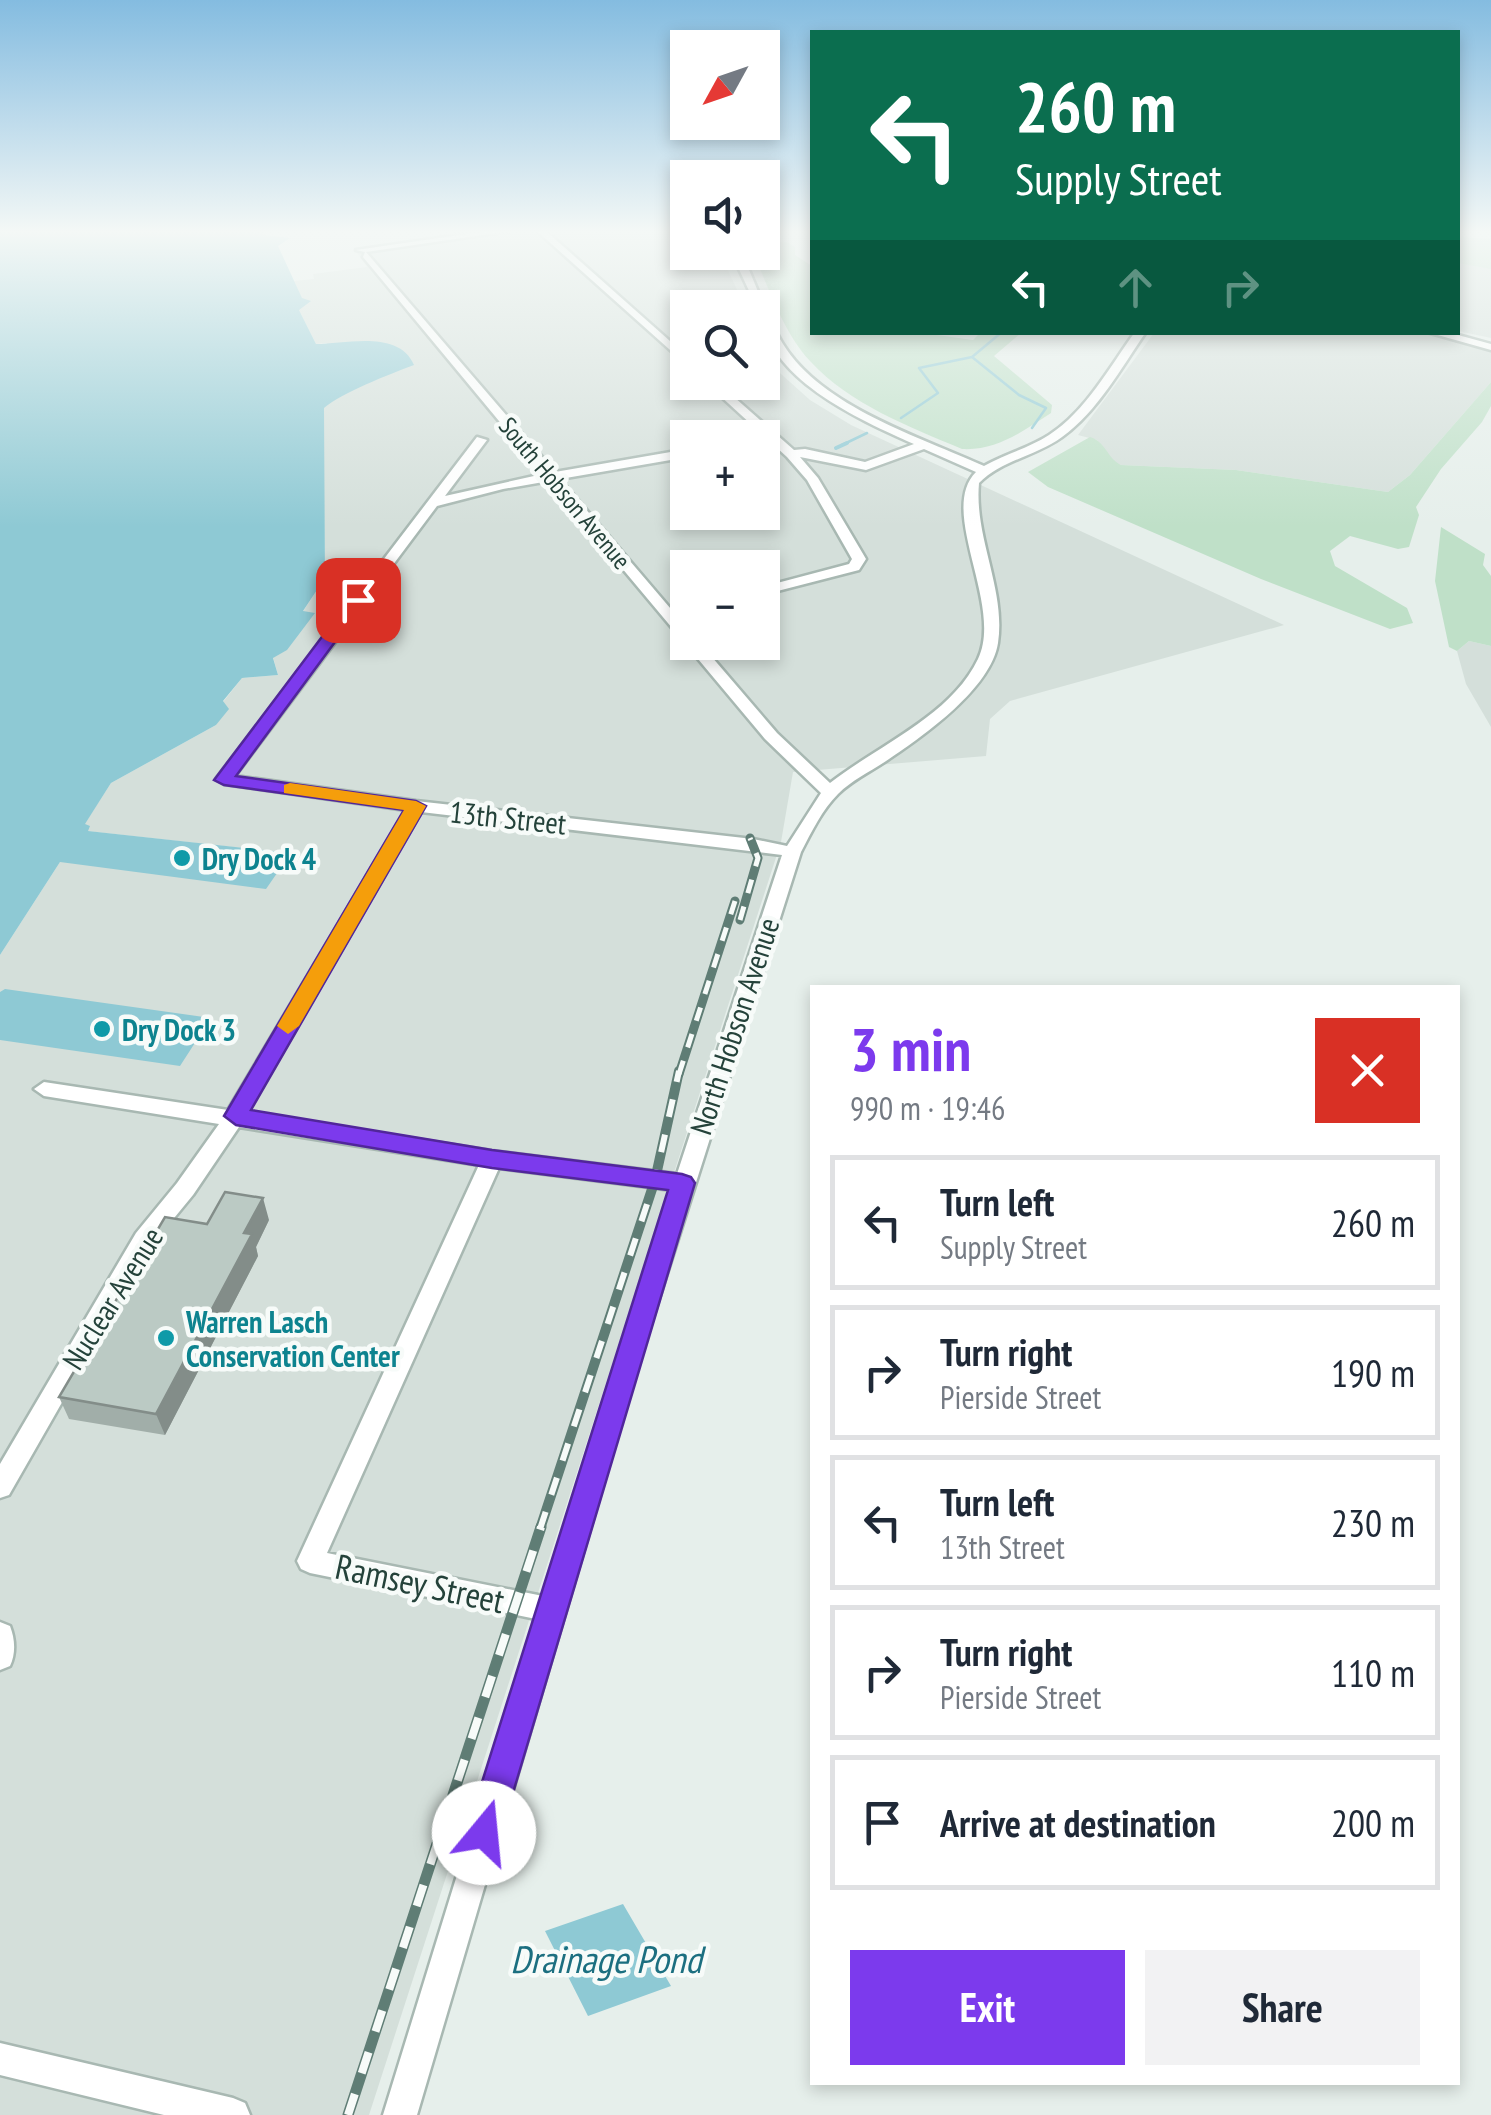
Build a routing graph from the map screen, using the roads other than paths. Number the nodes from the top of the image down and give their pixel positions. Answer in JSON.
{"nodes":[{"id":1,"x":428,"y":330,"type":"edge"},
{"id":2,"x":651,"y":330,"type":"edge"},
{"id":3,"x":1460,"y":333,"type":"edge"},
{"id":4,"x":1139,"y":335,"type":"edge"},
{"id":5,"x":1447,"y":335,"type":"edge"},
{"id":6,"x":1491,"y":344,"type":"edge"},
{"id":7,"x":670,"y":347,"type":"edge"},
{"id":8,"x":780,"y":347,"type":"edge"},
{"id":9,"x":728,"y":400,"type":"edge"},
{"id":10,"x":747,"y":420,"type":"edge"},
{"id":11,"x":481,"y":440,"type":"dead end"},
{"id":12,"x":926,"y":444,"type":"junction"},
{"id":13,"x":780,"y":448,"type":"edge"},
{"id":14,"x":790,"y":454,"type":"junction"},
{"id":15,"x":670,"y":455,"type":"edge"},
{"id":16,"x":986,"y":471,"type":"junction"},
{"id":17,"x":552,"y":477,"type":"junction"},
{"id":18,"x":429,"y":504,"type":"junction"},
{"id":19,"x":780,"y":587,"type":"edge"},
{"id":20,"x":670,"y":613,"type":"edge"},
{"id":21,"x":666,"y":614,"type":"junction"},
{"id":22,"x":670,"y":619,"type":"edge"},
{"id":23,"x":706,"y":660,"type":"edge"},
{"id":24,"x":830,"y":792,"type":"junction"},
{"id":25,"x":416,"y":806,"type":"junction"},
{"id":26,"x":792,"y":852,"type":"junction"},
{"id":27,"x":44,"y":1089,"type":"dead end"},
{"id":28,"x":236,"y":1116,"type":"junction"},
{"id":29,"x":492,"y":1159,"type":"junction"},
{"id":30,"x":682,"y":1183,"type":"junction"},
{"id":31,"x":0,"y":1486,"type":"edge"},
{"id":32,"x":551,"y":1610,"type":"junction"},
{"id":33,"x":0,"y":1634,"type":"edge"},
{"id":34,"x":0,"y":1656,"type":"edge"},
{"id":35,"x":0,"y":2059,"type":"edge"},
{"id":36,"x":233,"y":2115,"type":"edge"},
{"id":37,"x":400,"y":2115,"type":"edge"}],
"edges":[{"from":1,"to":17,"type":"street","name":"South Hobson Avenue"},
{"from":2,"to":7,"type":"street"},
{"from":3,"to":6,"type":"street"},
{"from":4,"to":16,"type":"street"},
{"from":5,"to":6,"type":"street"},
{"from":8,"to":12,"type":"street"},
{"from":9,"to":10,"type":"street"},
{"from":11,"to":18,"type":"street"},
{"from":12,"to":14,"type":"street"},
{"from":12,"to":16,"type":"street"},
{"from":13,"to":14,"type":"street"},
{"from":14,"to":19,"type":"street"},
{"from":15,"to":17,"type":"street"},
{"from":16,"to":24,"type":"street","name":"North Hobson Avenue"},
{"from":17,"to":18,"type":"street"},
{"from":17,"to":21,"type":"street","name":"South Hobson Avenue"},
{"from":18,"to":25,"type":"street","name":"13th Street"},
{"from":20,"to":21,"type":"street"},
{"from":21,"to":22,"type":"street","name":"South Hobson Avenue"},
{"from":23,"to":24,"type":"street","name":"South Hobson Avenue"},
{"from":24,"to":26,"type":"street","name":"North Hobson Avenue"},
{"from":25,"to":26,"type":"street","name":"13th Street"},
{"from":25,"to":28,"type":"street","name":"Nuclear Avenue"},
{"from":26,"to":30,"type":"street","name":"North Hobson Avenue"},
{"from":27,"to":28,"type":"street"},
{"from":28,"to":29,"type":"street"},
{"from":28,"to":31,"type":"street","name":"Nuclear Avenue"},
{"from":29,"to":30,"type":"street"},
{"from":29,"to":32,"type":"street","name":"Ramsey Street"},
{"from":30,"to":32,"type":"street","name":"North Hobson Avenue"},
{"from":32,"to":37,"type":"street","name":"North Hobson Avenue"},
{"from":33,"to":34,"type":"street"},
{"from":35,"to":36,"type":"street"}]}
